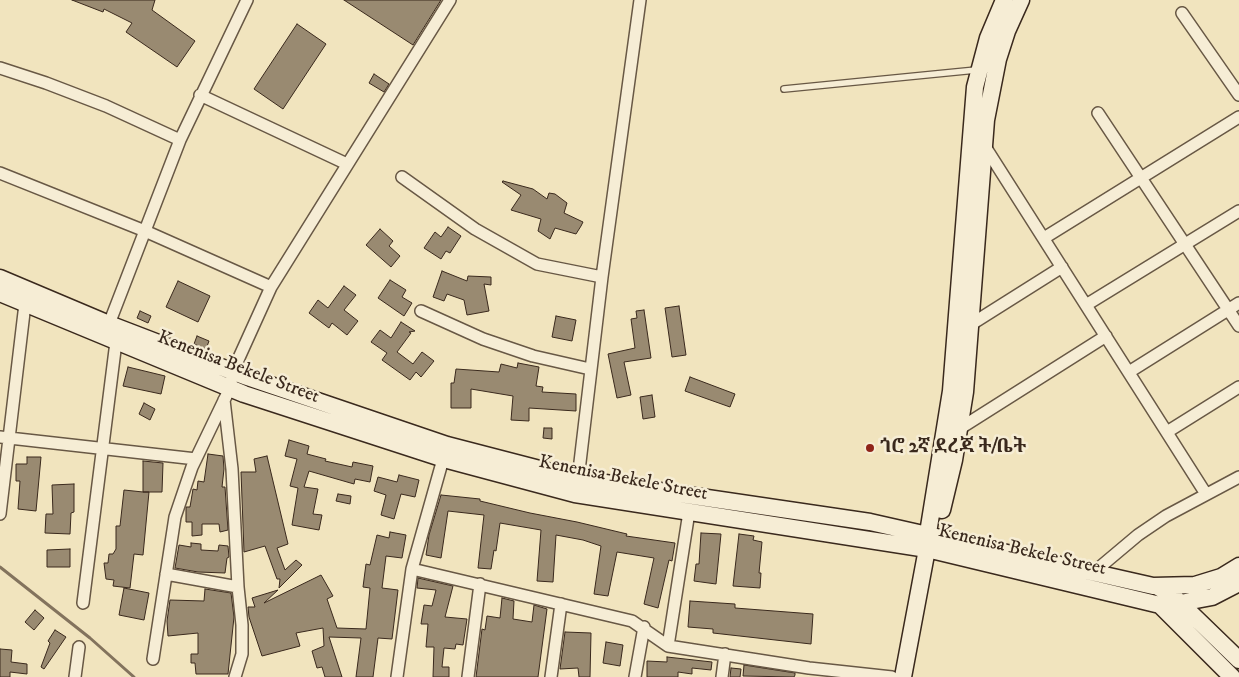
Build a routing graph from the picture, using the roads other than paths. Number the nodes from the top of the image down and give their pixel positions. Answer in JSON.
{"nodes":[{"id":1,"x":247,"y":0,"type":"edge"},
{"id":2,"x":450,"y":0,"type":"edge"},
{"id":3,"x":640,"y":0,"type":"edge"},
{"id":4,"x":1004,"y":0,"type":"edge"},
{"id":5,"x":1021,"y":0,"type":"edge"},
{"id":6,"x":1182,"y":13,"type":"dead end"},
{"id":7,"x":0,"y":68,"type":"edge"},
{"id":8,"x":987,"y":71,"type":"junction"},
{"id":9,"x":784,"y":89,"type":"dead end"},
{"id":10,"x":200,"y":95,"type":"junction"},
{"id":11,"x":1239,"y":95,"type":"edge"},
{"id":12,"x":1098,"y":114,"type":"dead end"},
{"id":13,"x":1239,"y":117,"type":"edge"},
{"id":14,"x":180,"y":140,"type":"junction"},
{"id":15,"x":984,"y":145,"type":"junction"},
{"id":16,"x":347,"y":164,"type":"junction"},
{"id":17,"x":0,"y":173,"type":"edge"},
{"id":18,"x":402,"y":177,"type":"dead end"},
{"id":19,"x":1140,"y":177,"type":"junction"},
{"id":20,"x":1239,"y":211,"type":"edge"},
{"id":21,"x":145,"y":231,"type":"junction"},
{"id":22,"x":1044,"y":238,"type":"junction"},
{"id":23,"x":1185,"y":244,"type":"junction"},
{"id":24,"x":1062,"y":267,"type":"junction"},
{"id":25,"x":602,"y":277,"type":"junction"},
{"id":26,"x":0,"y":278,"type":"edge"},
{"id":27,"x":271,"y":287,"type":"junction"},
{"id":28,"x":0,"y":293,"type":"edge"},
{"id":29,"x":25,"y":304,"type":"junction"},
{"id":30,"x":1239,"y":304,"type":"edge"},
{"id":31,"x":1086,"y":305,"type":"junction"},
{"id":32,"x":1228,"y":310,"type":"junction"},
{"id":33,"x":421,"y":311,"type":"dead end"},
{"id":34,"x":109,"y":324,"type":"junction"},
{"id":35,"x":970,"y":325,"type":"junction"},
{"id":36,"x":1239,"y":326,"type":"edge"},
{"id":37,"x":1106,"y":336,"type":"junction"},
{"id":38,"x":116,"y":342,"type":"junction"},
{"id":39,"x":590,"y":369,"type":"junction"},
{"id":40,"x":233,"y":371,"type":"junction"},
{"id":41,"x":1129,"y":372,"type":"junction"},
{"id":42,"x":1239,"y":387,"type":"edge"},
{"id":43,"x":227,"y":394,"type":"junction"},
{"id":44,"x":959,"y":429,"type":"junction"},
{"id":45,"x":1167,"y":432,"type":"junction"},
{"id":46,"x":4,"y":438,"type":"edge"},
{"id":47,"x":102,"y":448,"type":"junction"},
{"id":48,"x":445,"y":452,"type":"junction"},
{"id":49,"x":196,"y":459,"type":"junction"},
{"id":50,"x":1239,"y":477,"type":"edge"},
{"id":51,"x":578,"y":479,"type":"junction"},
{"id":52,"x":1206,"y":494,"type":"junction"},
{"id":53,"x":689,"y":512,"type":"junction"},
{"id":54,"x":0,"y":514,"type":"edge"},
{"id":55,"x":930,"y":540,"type":"junction"},
{"id":56,"x":1239,"y":566,"type":"edge"},
{"id":57,"x":412,"y":569,"type":"junction"},
{"id":58,"x":1094,"y":572,"type":"junction"},
{"id":59,"x":166,"y":574,"type":"junction"},
{"id":60,"x":1239,"y":583,"type":"edge"},
{"id":61,"x":480,"y":584,"type":"junction"},
{"id":62,"x":238,"y":586,"type":"junction"},
{"id":63,"x":1153,"y":586,"type":"junction"},
{"id":64,"x":83,"y":603,"type":"dead end"},
{"id":65,"x":1182,"y":603,"type":"junction"},
{"id":66,"x":561,"y":604,"type":"junction"},
{"id":67,"x":1160,"y":605,"type":"junction"},
{"id":68,"x":644,"y":627,"type":"junction"},
{"id":69,"x":668,"y":646,"type":"junction"},
{"id":70,"x":79,"y":648,"type":"dead end"},
{"id":71,"x":725,"y":654,"type":"junction"},
{"id":72,"x":153,"y":659,"type":"dead end"},
{"id":73,"x":1239,"y":660,"type":"edge"},
{"id":74,"x":808,"y":672,"type":"edge"},
{"id":75,"x":75,"y":677,"type":"edge"},
{"id":76,"x":235,"y":677,"type":"edge"},
{"id":77,"x":398,"y":677,"type":"edge"},
{"id":78,"x":468,"y":677,"type":"edge"},
{"id":79,"x":551,"y":677,"type":"edge"},
{"id":80,"x":635,"y":677,"type":"edge"},
{"id":81,"x":722,"y":677,"type":"edge"},
{"id":82,"x":892,"y":677,"type":"edge"},
{"id":83,"x":903,"y":677,"type":"edge"},
{"id":84,"x":1232,"y":677,"type":"edge"}],
"edges":[{"from":1,"to":10,"type":"street"},
{"from":2,"to":16,"type":"street"},
{"from":3,"to":25,"type":"street"},
{"from":4,"to":8,"type":"main road"},
{"from":5,"to":8,"type":"main road"},
{"from":6,"to":11,"type":"street"},
{"from":7,"to":14,"type":"street"},
{"from":8,"to":9,"type":"lane"},
{"from":8,"to":15,"type":"main road"},
{"from":8,"to":55,"type":"main road"},
{"from":10,"to":14,"type":"street"},
{"from":10,"to":16,"type":"street"},
{"from":12,"to":19,"type":"street"},
{"from":13,"to":19,"type":"street"},
{"from":14,"to":21,"type":"street"},
{"from":15,"to":22,"type":"street"},
{"from":15,"to":35,"type":"main road"},
{"from":16,"to":27,"type":"street"},
{"from":17,"to":21,"type":"street"},
{"from":18,"to":25,"type":"street"},
{"from":19,"to":22,"type":"street"},
{"from":19,"to":23,"type":"street"},
{"from":20,"to":23,"type":"street"},
{"from":21,"to":27,"type":"street"},
{"from":21,"to":34,"type":"street"},
{"from":22,"to":24,"type":"street"},
{"from":23,"to":31,"type":"street"},
{"from":23,"to":32,"type":"street"},
{"from":24,"to":31,"type":"street"},
{"from":24,"to":35,"type":"street"},
{"from":25,"to":39,"type":"street"},
{"from":26,"to":34,"type":"main road","name":"Kenenisa Bekele Street"},
{"from":27,"to":40,"type":"street"},
{"from":28,"to":29,"type":"main road","name":"Kenenisa Bekele Street"},
{"from":29,"to":38,"type":"main road","name":"Kenenisa Bekele Street"},
{"from":29,"to":46,"type":"street"},
{"from":30,"to":32,"type":"street"},
{"from":31,"to":37,"type":"street"},
{"from":32,"to":36,"type":"street"},
{"from":32,"to":41,"type":"street"},
{"from":33,"to":39,"type":"street"},
{"from":34,"to":40,"type":"main road","name":"Kenenisa Bekele Street"},
{"from":35,"to":44,"type":"main road"},
{"from":37,"to":41,"type":"street"},
{"from":37,"to":44,"type":"street"},
{"from":38,"to":43,"type":"main road","name":"Kenenisa Bekele Street"},
{"from":38,"to":47,"type":"street"},
{"from":39,"to":51,"type":"street"},
{"from":40,"to":43,"type":"street"},
{"from":40,"to":48,"type":"main road","name":"Kenenisa Bekele Street"},
{"from":41,"to":45,"type":"street"},
{"from":42,"to":45,"type":"street"},
{"from":43,"to":48,"type":"main road","name":"Kenenisa Bekele Street"},
{"from":43,"to":49,"type":"street"},
{"from":43,"to":62,"type":"street"},
{"from":44,"to":55,"type":"main road"},
{"from":45,"to":52,"type":"street"},
{"from":46,"to":47,"type":"street"},
{"from":46,"to":54,"type":"street"},
{"from":47,"to":49,"type":"street"},
{"from":47,"to":64,"type":"street"},
{"from":48,"to":51,"type":"main road","name":"Kenenisa Bekele Street"},
{"from":48,"to":53,"type":"main road","name":"Kenenisa Bekele Street"},
{"from":48,"to":57,"type":"street"},
{"from":49,"to":59,"type":"street"},
{"from":50,"to":52,"type":"street"},
{"from":51,"to":55,"type":"main road","name":"Kenenisa Bekele Street"},
{"from":52,"to":58,"type":"street"},
{"from":53,"to":55,"type":"main road","name":"Kenenisa Bekele Street"},
{"from":53,"to":69,"type":"street"},
{"from":55,"to":58,"type":"main road"},
{"from":55,"to":67,"type":"main road","name":"Kenenisa Bekele Street"},
{"from":55,"to":83,"type":"main road"},
{"from":56,"to":63,"type":"main road"},
{"from":57,"to":61,"type":"street"},
{"from":57,"to":77,"type":"street"},
{"from":58,"to":63,"type":"main road"},
{"from":59,"to":62,"type":"street"},
{"from":59,"to":72,"type":"street"},
{"from":60,"to":65,"type":"main road"},
{"from":61,"to":66,"type":"street"},
{"from":61,"to":78,"type":"street"},
{"from":62,"to":76,"type":"street"},
{"from":63,"to":65,"type":"main road"},
{"from":65,"to":67,"type":"main road"},
{"from":65,"to":73,"type":"main road"},
{"from":66,"to":68,"type":"street"},
{"from":66,"to":79,"type":"street"},
{"from":67,"to":84,"type":"main road"},
{"from":68,"to":69,"type":"street"},
{"from":68,"to":80,"type":"street"},
{"from":69,"to":71,"type":"street"},
{"from":70,"to":75,"type":"street"},
{"from":71,"to":74,"type":"street"},
{"from":71,"to":81,"type":"street"},
{"from":74,"to":82,"type":"street"}]}
